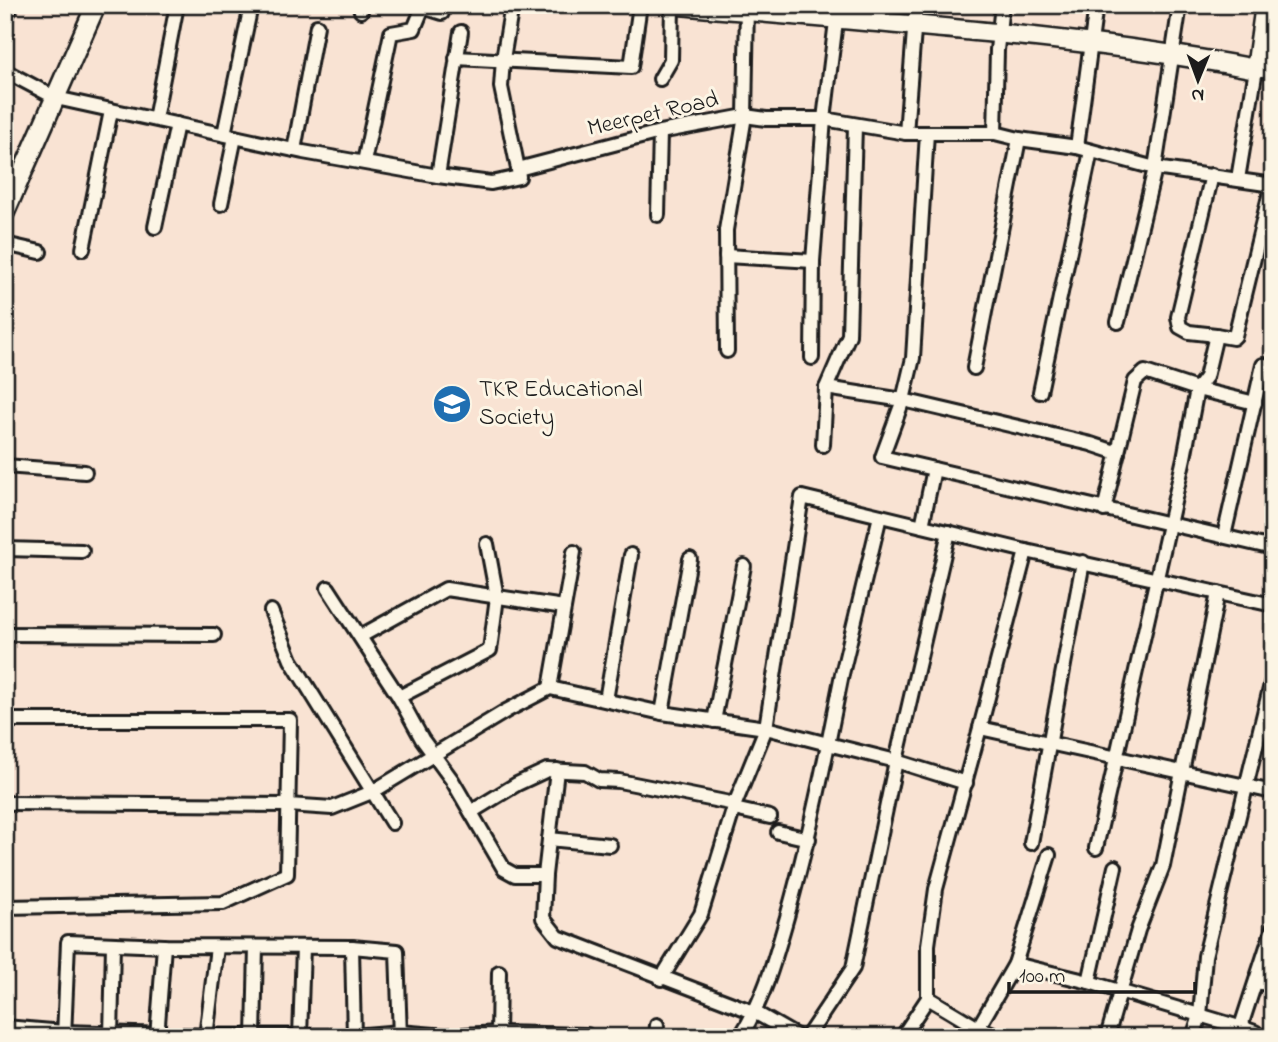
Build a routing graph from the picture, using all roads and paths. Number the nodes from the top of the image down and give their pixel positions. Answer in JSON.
{"nodes":[{"id":1,"x":12,"y":5,"type":"edge"},
{"id":2,"x":96,"y":5,"type":"edge"},
{"id":3,"x":177,"y":5,"type":"edge"},
{"id":4,"x":512,"y":5,"type":"edge"},
{"id":5,"x":640,"y":5,"type":"edge"},
{"id":6,"x":672,"y":5,"type":"edge"},
{"id":7,"x":679,"y":5,"type":"edge"},
{"id":8,"x":916,"y":5,"type":"edge"},
{"id":9,"x":1002,"y":5,"type":"edge"},
{"id":10,"x":1096,"y":5,"type":"edge"},
{"id":11,"x":1180,"y":5,"type":"edge"},
{"id":12,"x":1265,"y":5,"type":"edge"},
{"id":13,"x":251,"y":6,"type":"edge"},
{"id":14,"x":423,"y":6,"type":"edge"},
{"id":15,"x":747,"y":8,"type":"edge"},
{"id":16,"x":837,"y":12,"type":"edge"},
{"id":17,"x":442,"y":13,"type":"dead end"},
{"id":18,"x":5,"y":18,"type":"edge"},
{"id":19,"x":915,"y":24,"type":"junction"},
{"id":20,"x":317,"y":26,"type":"dead end"},
{"id":21,"x":461,"y":32,"type":"dead end"},
{"id":22,"x":998,"y":34,"type":"junction"},
{"id":23,"x":1091,"y":42,"type":"junction"},
{"id":24,"x":1172,"y":53,"type":"junction"},
{"id":25,"x":456,"y":58,"type":"junction"},
{"id":26,"x":503,"y":59,"type":"junction"},
{"id":27,"x":1264,"y":70,"type":"edge"},
{"id":28,"x":5,"y":71,"type":"edge"},
{"id":29,"x":660,"y":79,"type":"dead end"},
{"id":30,"x":56,"y":98,"type":"junction"},
{"id":31,"x":111,"y":111,"type":"junction"},
{"id":32,"x":745,"y":116,"type":"junction"},
{"id":33,"x":155,"y":118,"type":"junction"},
{"id":34,"x":824,"y":119,"type":"junction"},
{"id":35,"x":177,"y":124,"type":"junction"},
{"id":36,"x":855,"y":126,"type":"junction"},
{"id":37,"x":660,"y":132,"type":"junction"},
{"id":38,"x":906,"y":133,"type":"junction"},
{"id":39,"x":928,"y":133,"type":"junction"},
{"id":40,"x":995,"y":133,"type":"junction"},
{"id":41,"x":230,"y":135,"type":"junction"},
{"id":42,"x":1019,"y":139,"type":"junction"},
{"id":43,"x":1077,"y":147,"type":"junction"},
{"id":44,"x":294,"y":149,"type":"junction"},
{"id":45,"x":1091,"y":151,"type":"junction"},
{"id":46,"x":364,"y":162,"type":"junction"},
{"id":47,"x":1155,"y":168,"type":"junction"},
{"id":48,"x":518,"y":169,"type":"junction"},
{"id":49,"x":1212,"y":175,"type":"junction"},
{"id":50,"x":438,"y":176,"type":"junction"},
{"id":51,"x":1238,"y":179,"type":"junction"},
{"id":52,"x":1272,"y":185,"type":"edge"},
{"id":53,"x":221,"y":204,"type":"dead end"},
{"id":54,"x":5,"y":212,"type":"edge"},
{"id":55,"x":659,"y":215,"type":"dead end"},
{"id":56,"x":156,"y":227,"type":"dead end"},
{"id":57,"x":5,"y":244,"type":"edge"},
{"id":58,"x":83,"y":249,"type":"dead end"},
{"id":59,"x":40,"y":252,"type":"dead end"},
{"id":60,"x":726,"y":256,"type":"junction"},
{"id":61,"x":813,"y":261,"type":"junction"},
{"id":62,"x":1118,"y":322,"type":"dead end"},
{"id":63,"x":1216,"y":335,"type":"junction"},
{"id":64,"x":727,"y":351,"type":"dead end"},
{"id":65,"x":812,"y":358,"type":"dead end"},
{"id":66,"x":1273,"y":366,"type":"edge"},
{"id":67,"x":974,"y":368,"type":"dead end"},
{"id":68,"x":826,"y":388,"type":"junction"},
{"id":69,"x":1197,"y":388,"type":"junction"},
{"id":70,"x":1040,"y":392,"type":"dead end"},
{"id":71,"x":903,"y":400,"type":"junction"},
{"id":72,"x":1255,"y":402,"type":"junction"},
{"id":73,"x":823,"y":445,"type":"dead end"},
{"id":74,"x":1118,"y":453,"type":"junction"},
{"id":75,"x":5,"y":466,"type":"edge"},
{"id":76,"x":934,"y":470,"type":"junction"},
{"id":77,"x":85,"y":472,"type":"dead end"},
{"id":78,"x":1104,"y":510,"type":"junction"},
{"id":79,"x":880,"y":516,"type":"junction"},
{"id":80,"x":1168,"y":524,"type":"junction"},
{"id":81,"x":922,"y":526,"type":"junction"},
{"id":82,"x":949,"y":533,"type":"junction"},
{"id":83,"x":1224,"y":536,"type":"junction"},
{"id":84,"x":487,"y":544,"type":"dead end"},
{"id":85,"x":1273,"y":548,"type":"edge"},
{"id":86,"x":5,"y":549,"type":"edge"},
{"id":87,"x":82,"y":551,"type":"dead end"},
{"id":88,"x":1026,"y":551,"type":"junction"},
{"id":89,"x":574,"y":552,"type":"dead end"},
{"id":90,"x":631,"y":555,"type":"dead end"},
{"id":91,"x":690,"y":559,"type":"dead end"},
{"id":92,"x":1083,"y":562,"type":"junction"},
{"id":93,"x":744,"y":566,"type":"dead end"},
{"id":94,"x":1156,"y":580,"type":"junction"},
{"id":95,"x":328,"y":589,"type":"dead end"},
{"id":96,"x":1218,"y":593,"type":"junction"},
{"id":97,"x":497,"y":597,"type":"junction"},
{"id":98,"x":1273,"y":605,"type":"edge"},
{"id":99,"x":564,"y":607,"type":"junction"},
{"id":100,"x":271,"y":611,"type":"dead end"},
{"id":101,"x":5,"y":634,"type":"edge"},
{"id":102,"x":214,"y":635,"type":"dead end"},
{"id":103,"x":361,"y":636,"type":"junction"},
{"id":104,"x":1273,"y":676,"type":"edge"},
{"id":105,"x":551,"y":688,"type":"junction"},
{"id":106,"x":399,"y":697,"type":"junction"},
{"id":107,"x":606,"y":700,"type":"junction"},
{"id":108,"x":662,"y":713,"type":"junction"},
{"id":109,"x":5,"y":720,"type":"edge"},
{"id":110,"x":714,"y":721,"type":"junction"},
{"id":111,"x":766,"y":728,"type":"junction"},
{"id":112,"x":980,"y":728,"type":"junction"},
{"id":113,"x":1049,"y":742,"type":"junction"},
{"id":114,"x":828,"y":744,"type":"junction"},
{"id":115,"x":433,"y":756,"type":"junction"},
{"id":116,"x":1117,"y":756,"type":"junction"},
{"id":117,"x":896,"y":761,"type":"junction"},
{"id":118,"x":557,"y":770,"type":"junction"},
{"id":119,"x":1183,"y":774,"type":"junction"},
{"id":120,"x":967,"y":783,"type":"junction"},
{"id":121,"x":1246,"y":786,"type":"junction"},
{"id":122,"x":372,"y":792,"type":"junction"},
{"id":123,"x":1273,"y":792,"type":"edge"},
{"id":124,"x":5,"y":803,"type":"edge"},
{"id":125,"x":288,"y":805,"type":"junction"},
{"id":126,"x":734,"y":806,"type":"junction"},
{"id":127,"x":471,"y":812,"type":"junction"},
{"id":128,"x":770,"y":817,"type":"dead end"},
{"id":129,"x":392,"y":823,"type":"dead end"},
{"id":130,"x":778,"y":832,"type":"dead end"},
{"id":131,"x":549,"y":839,"type":"junction"},
{"id":132,"x":809,"y":839,"type":"junction"},
{"id":133,"x":1031,"y":843,"type":"dead end"},
{"id":134,"x":610,"y":845,"type":"dead end"},
{"id":135,"x":1096,"y":848,"type":"dead end"},
{"id":136,"x":1049,"y":855,"type":"dead end"},
{"id":137,"x":1115,"y":867,"type":"dead end"},
{"id":138,"x":545,"y":874,"type":"junction"},
{"id":139,"x":5,"y":907,"type":"edge"},
{"id":140,"x":1272,"y":934,"type":"edge"},
{"id":141,"x":113,"y":944,"type":"junction"},
{"id":142,"x":164,"y":946,"type":"junction"},
{"id":143,"x":217,"y":947,"type":"junction"},
{"id":144,"x":256,"y":947,"type":"junction"},
{"id":145,"x":303,"y":947,"type":"junction"},
{"id":146,"x":352,"y":947,"type":"junction"},
{"id":147,"x":1015,"y":964,"type":"junction"},
{"id":148,"x":499,"y":972,"type":"dead end"},
{"id":149,"x":661,"y":978,"type":"junction"},
{"id":150,"x":1089,"y":982,"type":"junction"},
{"id":151,"x":1256,"y":982,"type":"junction"},
{"id":152,"x":1273,"y":985,"type":"edge"},
{"id":153,"x":1120,"y":992,"type":"junction"},
{"id":154,"x":928,"y":998,"type":"junction"},
{"id":155,"x":755,"y":1013,"type":"junction"},
{"id":156,"x":1200,"y":1016,"type":"junction"},
{"id":157,"x":5,"y":1027,"type":"edge"},
{"id":158,"x":978,"y":1028,"type":"junction"},
{"id":159,"x":1245,"y":1033,"type":"edge"},
{"id":160,"x":64,"y":1034,"type":"edge"},
{"id":161,"x":111,"y":1034,"type":"edge"},
{"id":162,"x":400,"y":1034,"type":"edge"},
{"id":163,"x":157,"y":1035,"type":"edge"},
{"id":164,"x":254,"y":1035,"type":"edge"},
{"id":165,"x":498,"y":1035,"type":"edge"},
{"id":166,"x":542,"y":1035,"type":"edge"},
{"id":167,"x":206,"y":1036,"type":"edge"},
{"id":168,"x":300,"y":1036,"type":"edge"},
{"id":169,"x":354,"y":1036,"type":"edge"},
{"id":170,"x":446,"y":1036,"type":"edge"},
{"id":171,"x":587,"y":1037,"type":"edge"},
{"id":172,"x":740,"y":1037,"type":"edge"},
{"id":173,"x":798,"y":1037,"type":"edge"},
{"id":174,"x":807,"y":1037,"type":"edge"},
{"id":175,"x":902,"y":1037,"type":"edge"},
{"id":176,"x":1001,"y":1037,"type":"edge"},
{"id":177,"x":1107,"y":1037,"type":"edge"},
{"id":178,"x":1193,"y":1037,"type":"edge"},
{"id":179,"x":1258,"y":1037,"type":"edge"}],
"edges":[{"from":1,"to":18,"type":"street"},
{"from":2,"to":30,"type":"street"},
{"from":3,"to":33,"type":"street"},
{"from":4,"to":26,"type":"street"},
{"from":5,"to":26,"type":"street"},
{"from":6,"to":29,"type":"street"},
{"from":7,"to":15,"type":"street"},
{"from":8,"to":19,"type":"street"},
{"from":9,"to":22,"type":"street"},
{"from":10,"to":23,"type":"street"},
{"from":11,"to":24,"type":"street"},
{"from":12,"to":27,"type":"street"},
{"from":13,"to":41,"type":"street"},
{"from":14,"to":17,"type":"street"},
{"from":14,"to":46,"type":"street"},
{"from":15,"to":16,"type":"street"},
{"from":15,"to":32,"type":"street"},
{"from":16,"to":19,"type":"street"},
{"from":16,"to":34,"type":"street"},
{"from":19,"to":22,"type":"street"},
{"from":19,"to":38,"type":"street"},
{"from":20,"to":44,"type":"street"},
{"from":21,"to":25,"type":"street"},
{"from":22,"to":23,"type":"street"},
{"from":22,"to":40,"type":"street"},
{"from":23,"to":24,"type":"street"},
{"from":23,"to":43,"type":"street"},
{"from":24,"to":27,"type":"street"},
{"from":24,"to":47,"type":"street"},
{"from":25,"to":26,"type":"street"},
{"from":25,"to":50,"type":"street"},
{"from":26,"to":48,"type":"street"},
{"from":27,"to":51,"type":"street"},
{"from":28,"to":30,"type":"street","name":"Meerpet Road"},
{"from":30,"to":31,"type":"street","name":"Meerpet Road"},
{"from":30,"to":54,"type":"street"},
{"from":31,"to":33,"type":"street","name":"Meerpet Road"},
{"from":31,"to":58,"type":"street"},
{"from":32,"to":34,"type":"street","name":"Meerpet Road"},
{"from":32,"to":37,"type":"street","name":"Meerpet Road"},
{"from":32,"to":60,"type":"street"},
{"from":33,"to":35,"type":"street","name":"Meerpet Road"},
{"from":34,"to":36,"type":"street","name":"Meerpet Road"},
{"from":34,"to":61,"type":"street"},
{"from":35,"to":41,"type":"street","name":"Meerpet Road"},
{"from":35,"to":56,"type":"street"},
{"from":36,"to":38,"type":"street","name":"Meerpet Road"},
{"from":36,"to":68,"type":"street"},
{"from":37,"to":48,"type":"street","name":"Meerpet Road"},
{"from":37,"to":55,"type":"street"},
{"from":38,"to":39,"type":"street","name":"Meerpet Road"},
{"from":39,"to":40,"type":"street","name":"Meerpet Road"},
{"from":39,"to":71,"type":"street"},
{"from":40,"to":42,"type":"street","name":"Meerpet Road"},
{"from":41,"to":44,"type":"street","name":"Meerpet Road"},
{"from":41,"to":53,"type":"street"},
{"from":42,"to":43,"type":"street","name":"Meerpet Road"},
{"from":42,"to":67,"type":"street"},
{"from":43,"to":45,"type":"street","name":"Meerpet Road"},
{"from":44,"to":46,"type":"street","name":"Meerpet Road"},
{"from":45,"to":47,"type":"street","name":"Meerpet Road"},
{"from":45,"to":70,"type":"street"},
{"from":46,"to":50,"type":"street","name":"Meerpet Road"},
{"from":47,"to":49,"type":"street","name":"Meerpet Road"},
{"from":47,"to":62,"type":"street"},
{"from":48,"to":50,"type":"street","name":"Meerpet Road"},
{"from":49,"to":51,"type":"street","name":"Meerpet Road"},
{"from":49,"to":63,"type":"street"},
{"from":51,"to":52,"type":"street","name":"Meerpet Road"},
{"from":52,"to":63,"type":"street"},
{"from":57,"to":59,"type":"street"},
{"from":60,"to":61,"type":"street"},
{"from":60,"to":64,"type":"street"},
{"from":61,"to":65,"type":"street"},
{"from":63,"to":69,"type":"street"},
{"from":66,"to":72,"type":"street"},
{"from":68,"to":71,"type":"street"},
{"from":68,"to":73,"type":"street"},
{"from":69,"to":72,"type":"street"},
{"from":69,"to":74,"type":"street"},
{"from":69,"to":80,"type":"street"},
{"from":71,"to":74,"type":"street"},
{"from":71,"to":76,"type":"street"},
{"from":72,"to":83,"type":"street"},
{"from":74,"to":78,"type":"street"},
{"from":75,"to":77,"type":"street"},
{"from":76,"to":78,"type":"street"},
{"from":76,"to":81,"type":"street"},
{"from":78,"to":80,"type":"street"},
{"from":79,"to":81,"type":"street"},
{"from":79,"to":111,"type":"street"},
{"from":79,"to":114,"type":"street"},
{"from":80,"to":83,"type":"street"},
{"from":80,"to":94,"type":"street"},
{"from":81,"to":82,"type":"street"},
{"from":82,"to":88,"type":"street"},
{"from":82,"to":117,"type":"street"},
{"from":83,"to":85,"type":"street"},
{"from":84,"to":97,"type":"street"},
{"from":86,"to":87,"type":"street"},
{"from":88,"to":92,"type":"street"},
{"from":88,"to":112,"type":"street"},
{"from":89,"to":99,"type":"street"},
{"from":90,"to":107,"type":"street"},
{"from":91,"to":108,"type":"street"},
{"from":92,"to":94,"type":"street"},
{"from":92,"to":113,"type":"street"},
{"from":93,"to":110,"type":"street"},
{"from":94,"to":96,"type":"street"},
{"from":94,"to":116,"type":"street"},
{"from":95,"to":103,"type":"street"},
{"from":96,"to":98,"type":"street"},
{"from":96,"to":119,"type":"street"},
{"from":97,"to":99,"type":"street"},
{"from":97,"to":103,"type":"street"},
{"from":97,"to":106,"type":"street"},
{"from":99,"to":105,"type":"street"},
{"from":100,"to":122,"type":"street"},
{"from":101,"to":102,"type":"street"},
{"from":103,"to":106,"type":"street"},
{"from":104,"to":121,"type":"street"},
{"from":105,"to":107,"type":"street"},
{"from":105,"to":115,"type":"street"},
{"from":106,"to":115,"type":"street"},
{"from":107,"to":108,"type":"street"},
{"from":108,"to":110,"type":"street"},
{"from":109,"to":125,"type":"street"},
{"from":110,"to":111,"type":"street"},
{"from":111,"to":114,"type":"street"},
{"from":111,"to":126,"type":"street"},
{"from":112,"to":113,"type":"street"},
{"from":112,"to":120,"type":"street"},
{"from":113,"to":116,"type":"street"},
{"from":113,"to":133,"type":"street"},
{"from":114,"to":117,"type":"street"},
{"from":114,"to":132,"type":"street"},
{"from":115,"to":122,"type":"street"},
{"from":115,"to":127,"type":"street"},
{"from":116,"to":119,"type":"street"},
{"from":116,"to":135,"type":"street"},
{"from":117,"to":120,"type":"street"},
{"from":117,"to":174,"type":"street"},
{"from":118,"to":126,"type":"street"},
{"from":118,"to":127,"type":"street"},
{"from":118,"to":131,"type":"street"},
{"from":119,"to":121,"type":"street"},
{"from":119,"to":153,"type":"street"},
{"from":120,"to":154,"type":"street"},
{"from":121,"to":123,"type":"street"},
{"from":121,"to":156,"type":"street"},
{"from":122,"to":125,"type":"street"},
{"from":122,"to":129,"type":"street"},
{"from":124,"to":125,"type":"street"},
{"from":125,"to":139,"type":"street"},
{"from":126,"to":128,"type":"street"},
{"from":126,"to":149,"type":"street"},
{"from":127,"to":138,"type":"street"},
{"from":130,"to":132,"type":"street"},
{"from":131,"to":134,"type":"street"},
{"from":131,"to":138,"type":"street"},
{"from":132,"to":155,"type":"street"},
{"from":136,"to":147,"type":"street"},
{"from":137,"to":150,"type":"street"},
{"from":138,"to":149,"type":"street"},
{"from":140,"to":151,"type":"street"},
{"from":141,"to":142,"type":"street"},
{"from":141,"to":160,"type":"street"},
{"from":141,"to":161,"type":"street"},
{"from":142,"to":143,"type":"street"},
{"from":142,"to":163,"type":"street"},
{"from":143,"to":144,"type":"street"},
{"from":143,"to":167,"type":"street"},
{"from":144,"to":145,"type":"street"},
{"from":144,"to":164,"type":"street"},
{"from":145,"to":146,"type":"street"},
{"from":145,"to":168,"type":"street"},
{"from":146,"to":162,"type":"street"},
{"from":146,"to":169,"type":"street"},
{"from":147,"to":150,"type":"street"},
{"from":147,"to":158,"type":"street"},
{"from":148,"to":165,"type":"street"},
{"from":149,"to":155,"type":"street"},
{"from":150,"to":153,"type":"street"},
{"from":151,"to":152,"type":"street"},
{"from":151,"to":159,"type":"street"},
{"from":153,"to":156,"type":"street"},
{"from":153,"to":177,"type":"street"},
{"from":154,"to":158,"type":"street"},
{"from":154,"to":175,"type":"street"},
{"from":155,"to":172,"type":"street"},
{"from":155,"to":173,"type":"street"},
{"from":156,"to":159,"type":"street"},
{"from":156,"to":178,"type":"street"},
{"from":157,"to":160,"type":"street"},
{"from":158,"to":176,"type":"street"},
{"from":159,"to":179,"type":"street"},
{"from":160,"to":161,"type":"street"},
{"from":161,"to":163,"type":"street"},
{"from":162,"to":169,"type":"street"},
{"from":162,"to":170,"type":"street"},
{"from":163,"to":167,"type":"street"},
{"from":164,"to":167,"type":"street"},
{"from":164,"to":168,"type":"street"},
{"from":165,"to":166,"type":"street"},
{"from":165,"to":170,"type":"street"},
{"from":166,"to":171,"type":"street"},
{"from":168,"to":169,"type":"street"}]}
